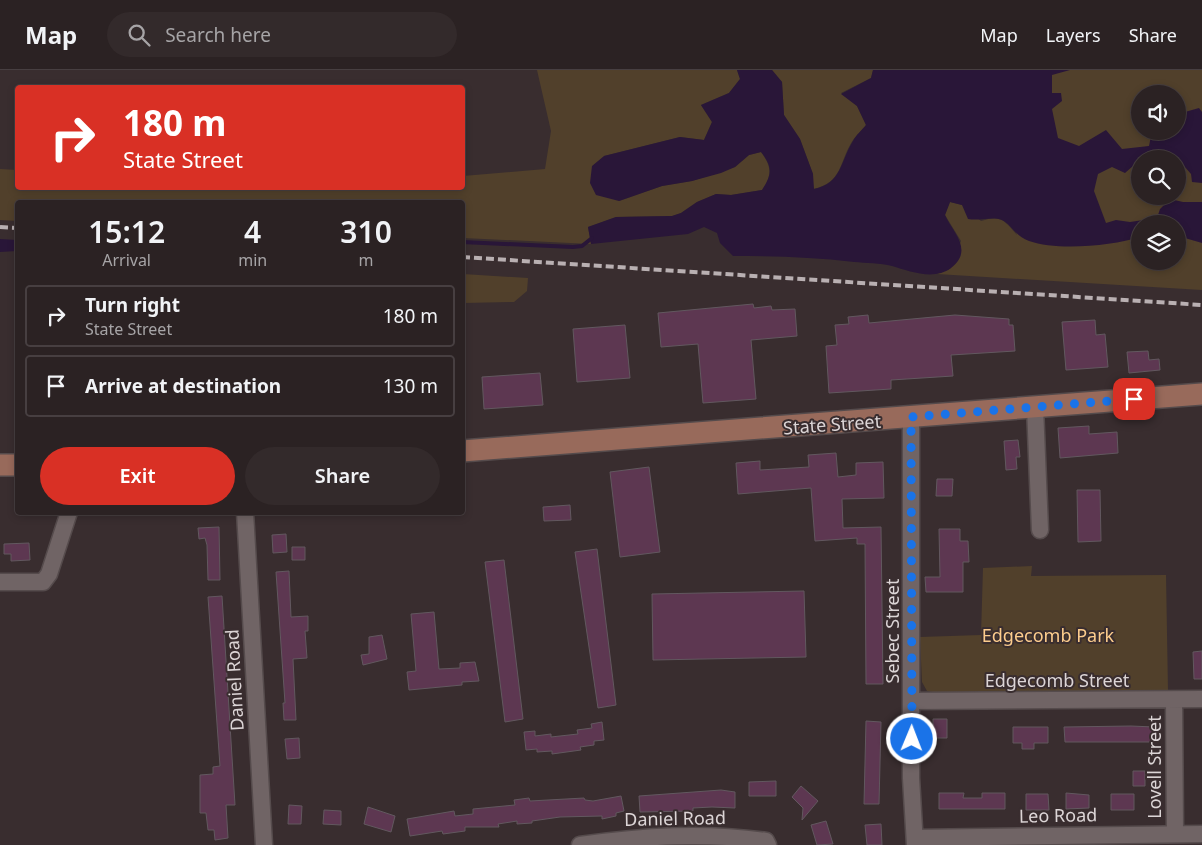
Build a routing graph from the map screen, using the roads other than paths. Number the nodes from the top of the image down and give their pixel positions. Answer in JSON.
{"nodes":[{"id":1,"x":1202,"y":394,"type":"edge"},
{"id":2,"x":1035,"y":407,"type":"junction"},
{"id":3,"x":911,"y":417,"type":"junction"},
{"id":4,"x":465,"y":451,"type":"edge"},
{"id":5,"x":0,"y":465,"type":"edge"},
{"id":6,"x":15,"y":465,"type":"edge"},
{"id":7,"x":68,"y":515,"type":"edge"},
{"id":8,"x":245,"y":515,"type":"edge"},
{"id":9,"x":1040,"y":530,"type":"dead end"},
{"id":10,"x":0,"y":582,"type":"edge"},
{"id":11,"x":1202,"y":699,"type":"edge"},
{"id":12,"x":1174,"y":700,"type":"junction"},
{"id":13,"x":913,"y":701,"type":"junction"},
{"id":14,"x":1175,"y":833,"type":"junction"},
{"id":15,"x":1202,"y":834,"type":"edge"},
{"id":16,"x":915,"y":842,"type":"edge"},
{"id":17,"x":264,"y":845,"type":"edge"},
{"id":18,"x":580,"y":845,"type":"edge"},
{"id":19,"x":768,"y":845,"type":"edge"}],
"edges":[{"from":1,"to":2,"type":"main road","name":"State Street"},
{"from":2,"to":3,"type":"main road","name":"State Street"},
{"from":2,"to":9,"type":"street"},
{"from":3,"to":4,"type":"main road","name":"State Street"},
{"from":3,"to":13,"type":"street","name":"Sebec Street"},
{"from":5,"to":6,"type":"main road"},
{"from":7,"to":10,"type":"street"},
{"from":8,"to":17,"type":"street","name":"Daniel Road"},
{"from":11,"to":12,"type":"street","name":"Edgecomb Street"},
{"from":12,"to":13,"type":"street","name":"Edgecomb Street"},
{"from":12,"to":14,"type":"street","name":"Lovell Street"},
{"from":13,"to":16,"type":"street","name":"Sebec Street"},
{"from":14,"to":15,"type":"street","name":"Leo Road"},
{"from":14,"to":16,"type":"street","name":"Leo Road"},
{"from":18,"to":19,"type":"street","name":"Daniel Road"}]}
